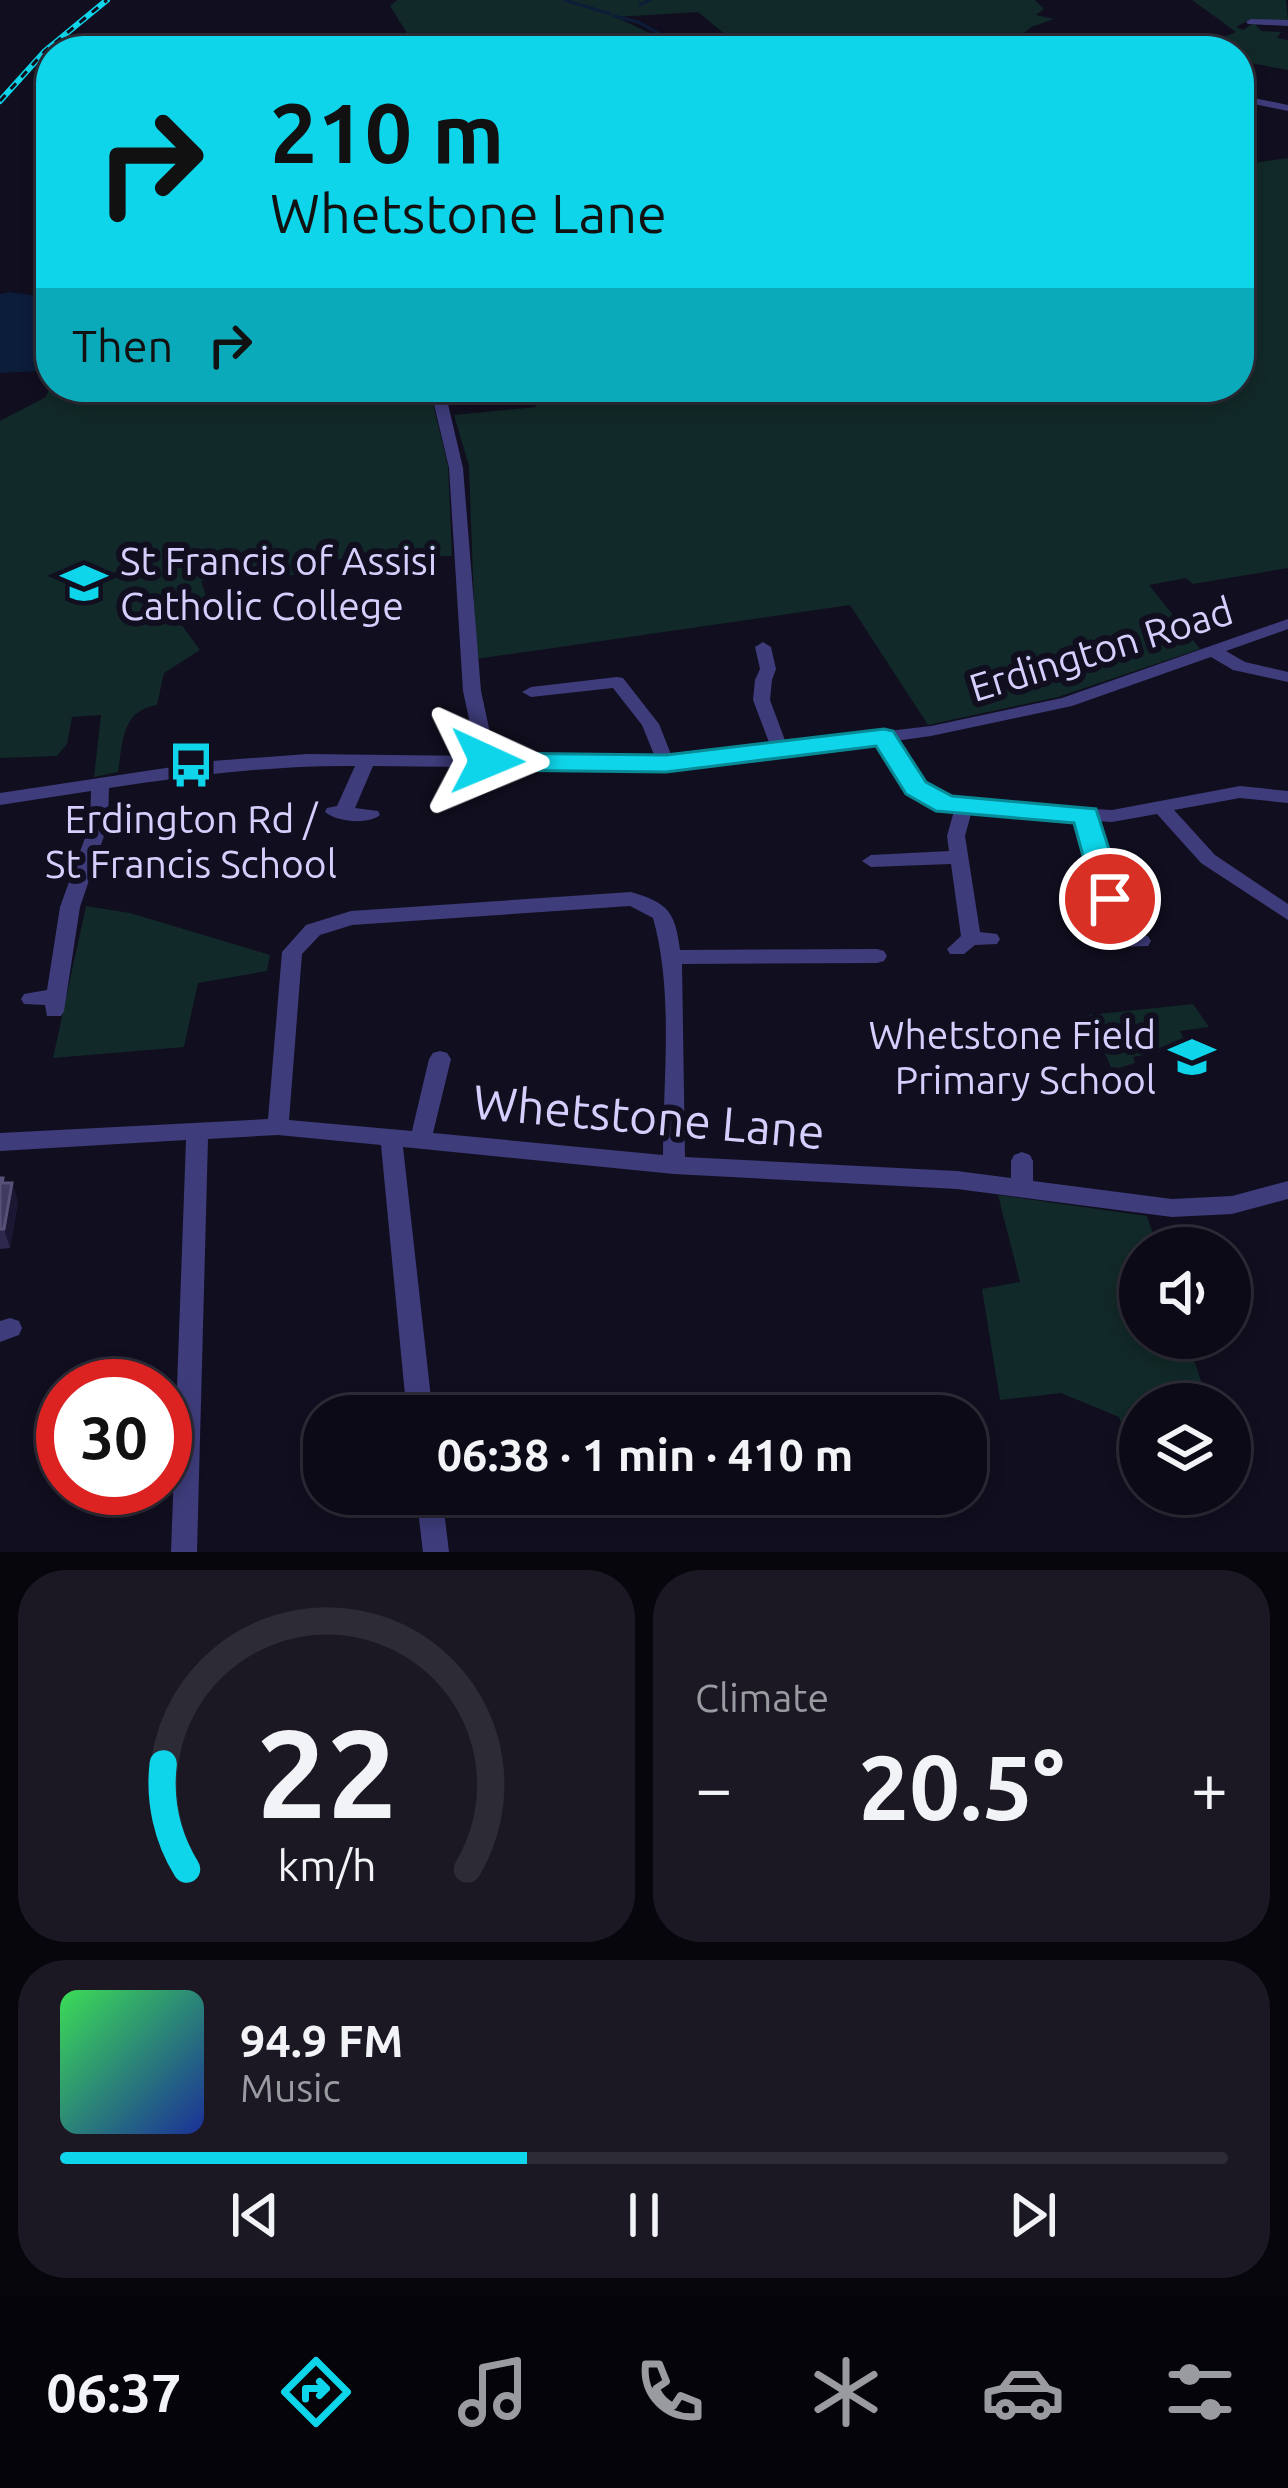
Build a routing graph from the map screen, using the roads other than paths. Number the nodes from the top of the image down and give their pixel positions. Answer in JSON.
{"nodes":[{"id":1,"x":1250,"y":22,"type":"dead end"},
{"id":2,"x":1288,"y":22,"type":"edge"},
{"id":3,"x":1254,"y":101,"type":"edge"},
{"id":4,"x":1288,"y":108,"type":"edge"},
{"id":5,"x":440,"y":402,"type":"edge"},
{"id":6,"x":1288,"y":624,"type":"edge"},
{"id":7,"x":763,"y":646,"type":"dead end"},
{"id":8,"x":1214,"y":651,"type":"junction"},
{"id":9,"x":767,"y":669,"type":"junction"},
{"id":10,"x":790,"y":673,"type":"dead end"},
{"id":11,"x":1288,"y":677,"type":"edge"},
{"id":12,"x":531,"y":692,"type":"dead end"},
{"id":13,"x":884,"y":737,"type":"junction"},
{"id":14,"x":781,"y":750,"type":"junction"},
{"id":15,"x":487,"y":761,"type":"junction"},
{"id":16,"x":366,"y":762,"type":"junction"},
{"id":17,"x":666,"y":763,"type":"junction"},
{"id":18,"x":100,"y":784,"type":"junction"},
{"id":19,"x":1288,"y":797,"type":"edge"},
{"id":20,"x":0,"y":799,"type":"edge"},
{"id":21,"x":964,"y":808,"type":"junction"},
{"id":22,"x":1162,"y":808,"type":"junction"},
{"id":23,"x":371,"y":815,"type":"dead end"},
{"id":24,"x":1086,"y":815,"type":"junction"},
{"id":25,"x":958,"y":857,"type":"junction"},
{"id":26,"x":871,"y":861,"type":"dead end"},
{"id":27,"x":1288,"y":913,"type":"edge"},
{"id":28,"x":1141,"y":941,"type":"dead end"},
{"id":29,"x":973,"y":942,"type":"dead end"},
{"id":30,"x":878,"y":956,"type":"dead end"},
{"id":31,"x":670,"y":957,"type":"junction"},
{"id":32,"x":31,"y":999,"type":"dead end"},
{"id":33,"x":446,"y":1066,"type":"dead end"},
{"id":34,"x":278,"y":1127,"type":"junction"},
{"id":35,"x":197,"y":1130,"type":"junction"},
{"id":36,"x":391,"y":1136,"type":"junction"},
{"id":37,"x":421,"y":1139,"type":"junction"},
{"id":38,"x":0,"y":1142,"type":"edge"},
{"id":39,"x":1022,"y":1161,"type":"dead end"},
{"id":40,"x":674,"y":1165,"type":"junction"},
{"id":41,"x":1022,"y":1190,"type":"junction"},
{"id":42,"x":1288,"y":1190,"type":"edge"},
{"id":43,"x":419,"y":1395,"type":"edge"},
{"id":44,"x":432,"y":1515,"type":"edge"},
{"id":45,"x":184,"y":1552,"type":"edge"},
{"id":46,"x":436,"y":1552,"type":"edge"}],
"edges":[{"from":1,"to":2,"type":"street"},
{"from":3,"to":4,"type":"street"},
{"from":5,"to":15,"type":"street"},
{"from":6,"to":8,"type":"street","name":"Erdington Road"},
{"from":7,"to":9,"type":"street"},
{"from":8,"to":11,"type":"street"},
{"from":8,"to":13,"type":"street","name":"Erdington Road"},
{"from":9,"to":10,"type":"street"},
{"from":9,"to":14,"type":"street"},
{"from":12,"to":17,"type":"street"},
{"from":13,"to":14,"type":"street","name":"Erdington Road"},
{"from":13,"to":21,"type":"street"},
{"from":14,"to":17,"type":"street","name":"Erdington Road"},
{"from":15,"to":16,"type":"street","name":"Erdington Road"},
{"from":15,"to":17,"type":"street","name":"Erdington Road"},
{"from":16,"to":18,"type":"street","name":"Erdington Road"},
{"from":16,"to":23,"type":"street"},
{"from":18,"to":20,"type":"street","name":"Erdington Road"},
{"from":18,"to":32,"type":"street"},
{"from":19,"to":22,"type":"street"},
{"from":21,"to":24,"type":"street"},
{"from":21,"to":25,"type":"street"},
{"from":22,"to":24,"type":"street"},
{"from":22,"to":27,"type":"street"},
{"from":24,"to":28,"type":"street"},
{"from":25,"to":26,"type":"street"},
{"from":25,"to":29,"type":"street"},
{"from":30,"to":31,"type":"street"},
{"from":31,"to":34,"type":"street"},
{"from":31,"to":40,"type":"street"},
{"from":33,"to":37,"type":"street"},
{"from":34,"to":35,"type":"street","name":"Whetstone Lane"},
{"from":34,"to":36,"type":"street","name":"Whetstone Lane"},
{"from":35,"to":38,"type":"street","name":"Whetstone Lane"},
{"from":35,"to":45,"type":"street"},
{"from":36,"to":37,"type":"street","name":"Whetstone Lane"},
{"from":36,"to":43,"type":"street"},
{"from":37,"to":40,"type":"street","name":"Whetstone Lane"},
{"from":39,"to":41,"type":"street"},
{"from":40,"to":41,"type":"street","name":"Whetstone Lane"},
{"from":41,"to":42,"type":"street","name":"Whetstone Lane"},
{"from":44,"to":46,"type":"street"}]}
